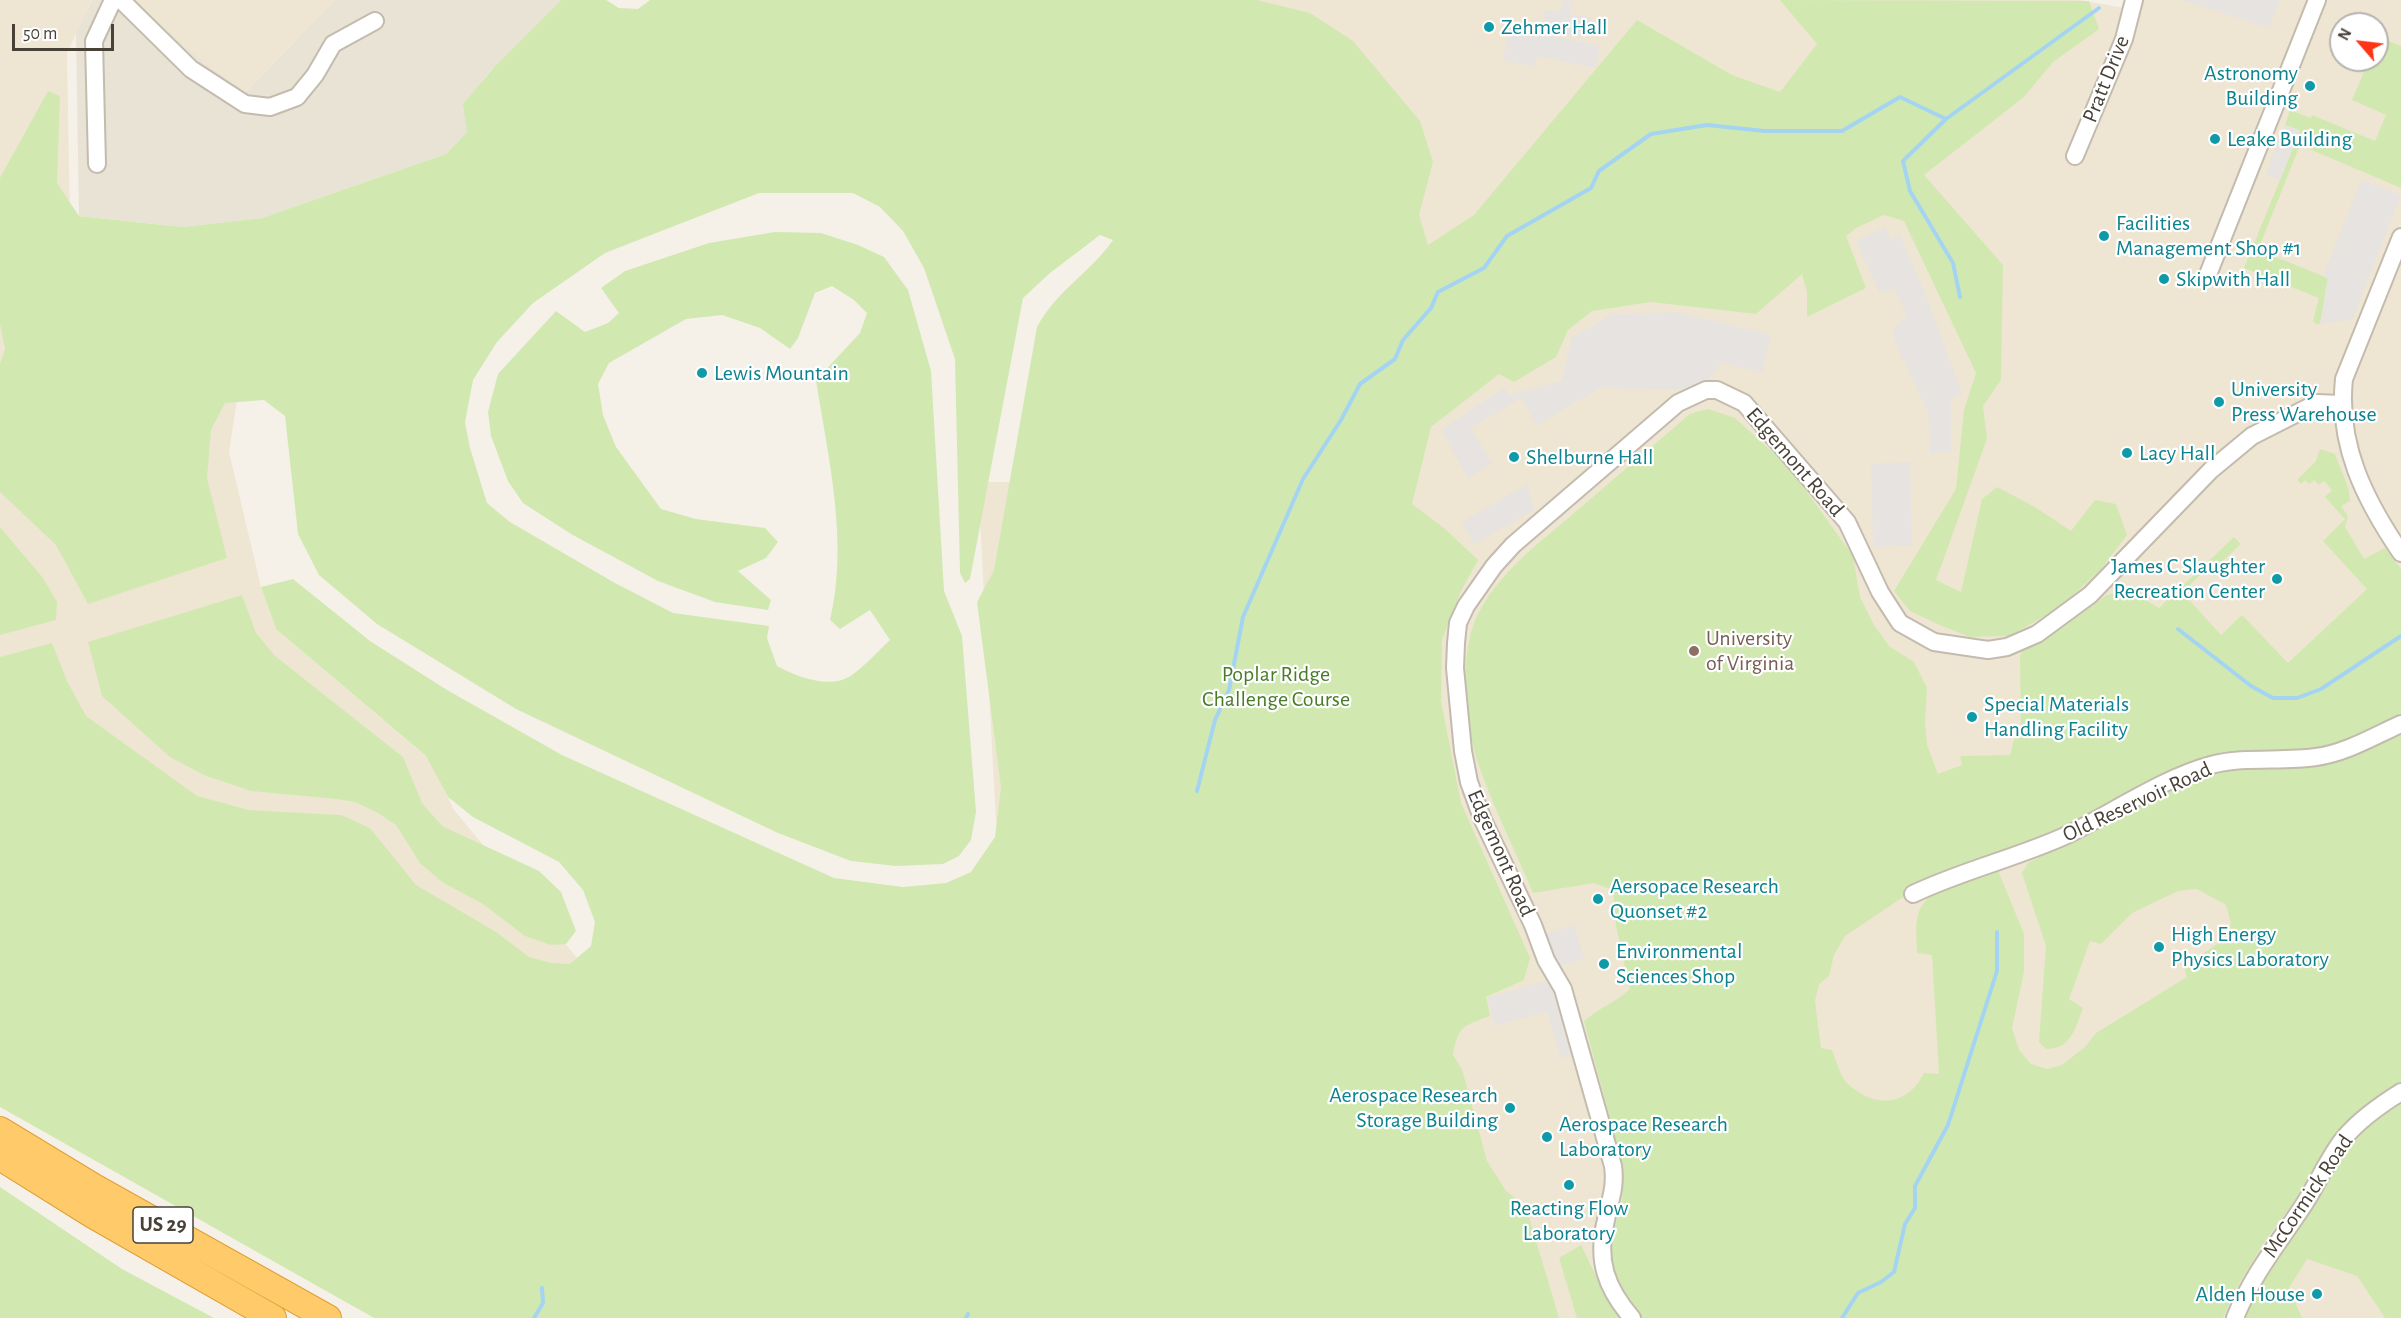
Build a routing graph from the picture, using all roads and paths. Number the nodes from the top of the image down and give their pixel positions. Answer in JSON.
{"nodes":[{"id":1,"x":113,"y":0,"type":"edge"},
{"id":2,"x":121,"y":0,"type":"edge"},
{"id":3,"x":2134,"y":0,"type":"edge"},
{"id":4,"x":2317,"y":0,"type":"edge"},
{"id":5,"x":375,"y":21,"type":"dead end"},
{"id":6,"x":2075,"y":156,"type":"dead end"},
{"id":7,"x":97,"y":164,"type":"dead end"},
{"id":8,"x":2401,"y":237,"type":"edge"},
{"id":9,"x":2207,"y":277,"type":"dead end"},
{"id":10,"x":2342,"y":404,"type":"junction"},
{"id":11,"x":2401,"y":553,"type":"edge"},
{"id":12,"x":2401,"y":724,"type":"edge"},
{"id":13,"x":1913,"y":894,"type":"dead end"},
{"id":14,"x":2401,"y":1092,"type":"edge"},
{"id":15,"x":0,"y":1130,"type":"edge"},
{"id":16,"x":0,"y":1157,"type":"edge"},
{"id":17,"x":273,"y":1318,"type":"edge"},
{"id":18,"x":328,"y":1318,"type":"edge"},
{"id":19,"x":1632,"y":1318,"type":"edge"},
{"id":20,"x":2235,"y":1318,"type":"edge"}],
"edges":[{"from":1,"to":7,"type":"street"},
{"from":2,"to":5,"type":"street"},
{"from":3,"to":6,"type":"street","name":"Pratt Drive"},
{"from":4,"to":9,"type":"street"},
{"from":8,"to":10,"type":"street"},
{"from":10,"to":11,"type":"street"},
{"from":10,"to":19,"type":"street","name":"Edgemont Road"},
{"from":12,"to":13,"type":"street","name":"Old Reservoir Road"},
{"from":14,"to":20,"type":"street","name":"McCormick Road"},
{"from":15,"to":18,"type":"highway","number":"US 29"},
{"from":16,"to":17,"type":"highway","number":"US 29"}]}
